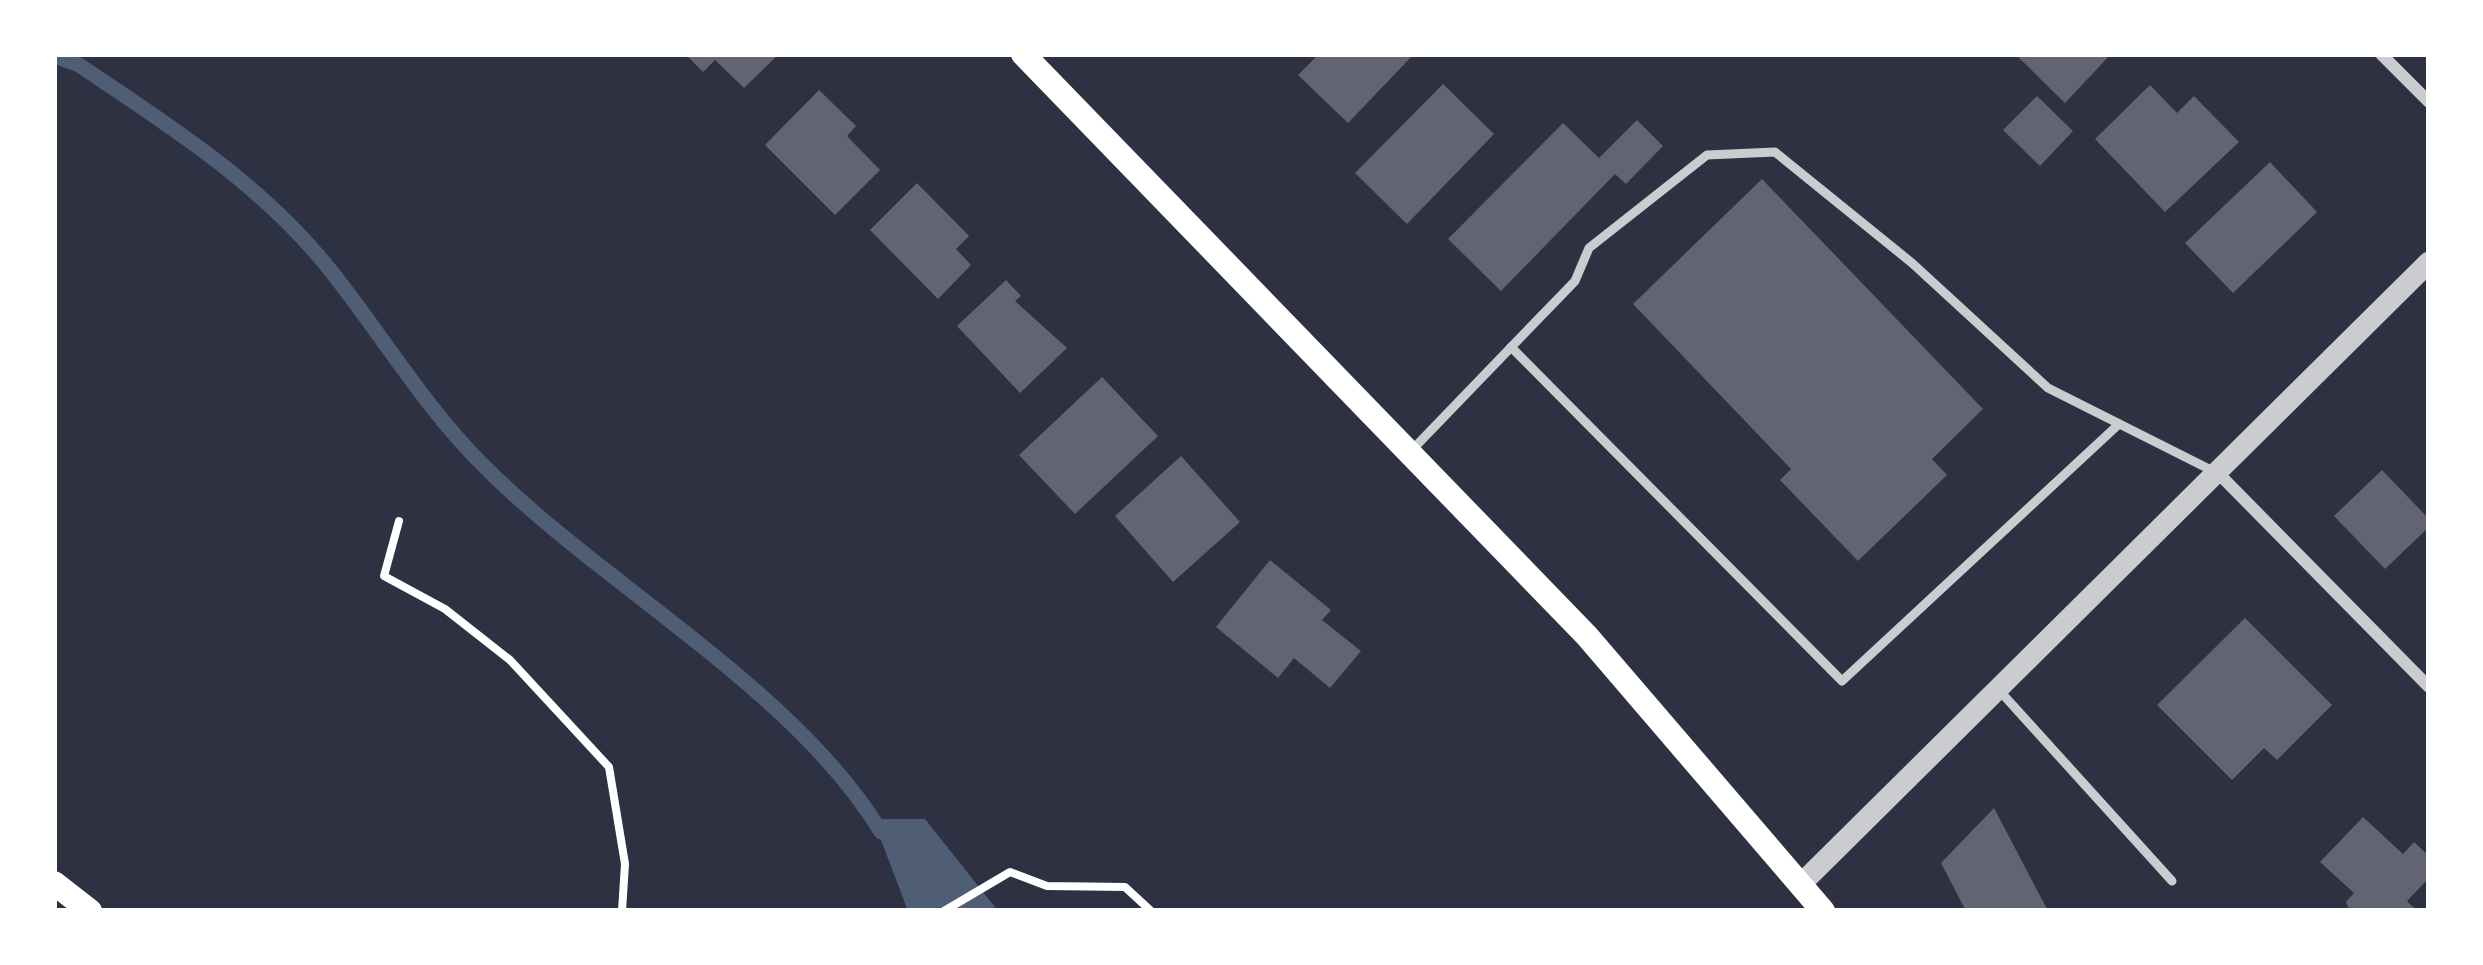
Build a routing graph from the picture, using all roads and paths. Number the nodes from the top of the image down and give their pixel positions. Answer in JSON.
{"nodes":[{"id":1,"x":1023,"y":54,"type":"edge"},
{"id":2,"x":2381,"y":54,"type":"edge"},
{"id":3,"x":2429,"y":102,"type":"edge"},
{"id":4,"x":2429,"y":262,"type":"edge"},
{"id":5,"x":1511,"y":347,"type":"junction"},
{"id":6,"x":2119,"y":424,"type":"junction"},
{"id":7,"x":1409,"y":453,"type":"junction"},
{"id":8,"x":2218,"y":473,"type":"junction"},
{"id":9,"x":399,"y":521,"type":"dead end"},
{"id":10,"x":2429,"y":687,"type":"edge"},
{"id":11,"x":1998,"y":689,"type":"junction"},
{"id":12,"x":2172,"y":881,"type":"dead end"},
{"id":13,"x":54,"y":883,"type":"edge"},
{"id":14,"x":1802,"y":883,"type":"junction"},
{"id":15,"x":89,"y":911,"type":"edge"},
{"id":16,"x":622,"y":911,"type":"edge"},
{"id":17,"x":944,"y":911,"type":"edge"},
{"id":18,"x":1151,"y":911,"type":"edge"},
{"id":19,"x":1822,"y":911,"type":"edge"}],
"edges":[{"from":1,"to":7,"type":"main road"},
{"from":2,"to":3,"type":"street"},
{"from":4,"to":8,"type":"street"},
{"from":5,"to":6,"type":"lane"},
{"from":5,"to":6,"type":"lane"},
{"from":5,"to":7,"type":"lane"},
{"from":6,"to":8,"type":"lane"},
{"from":7,"to":14,"type":"main road"},
{"from":8,"to":10,"type":"street"},
{"from":8,"to":11,"type":"street"},
{"from":9,"to":16,"type":"path"},
{"from":11,"to":12,"type":"lane"},
{"from":11,"to":14,"type":"street"},
{"from":13,"to":15,"type":"main road"},
{"from":14,"to":19,"type":"main road"},
{"from":17,"to":18,"type":"path"}]}
